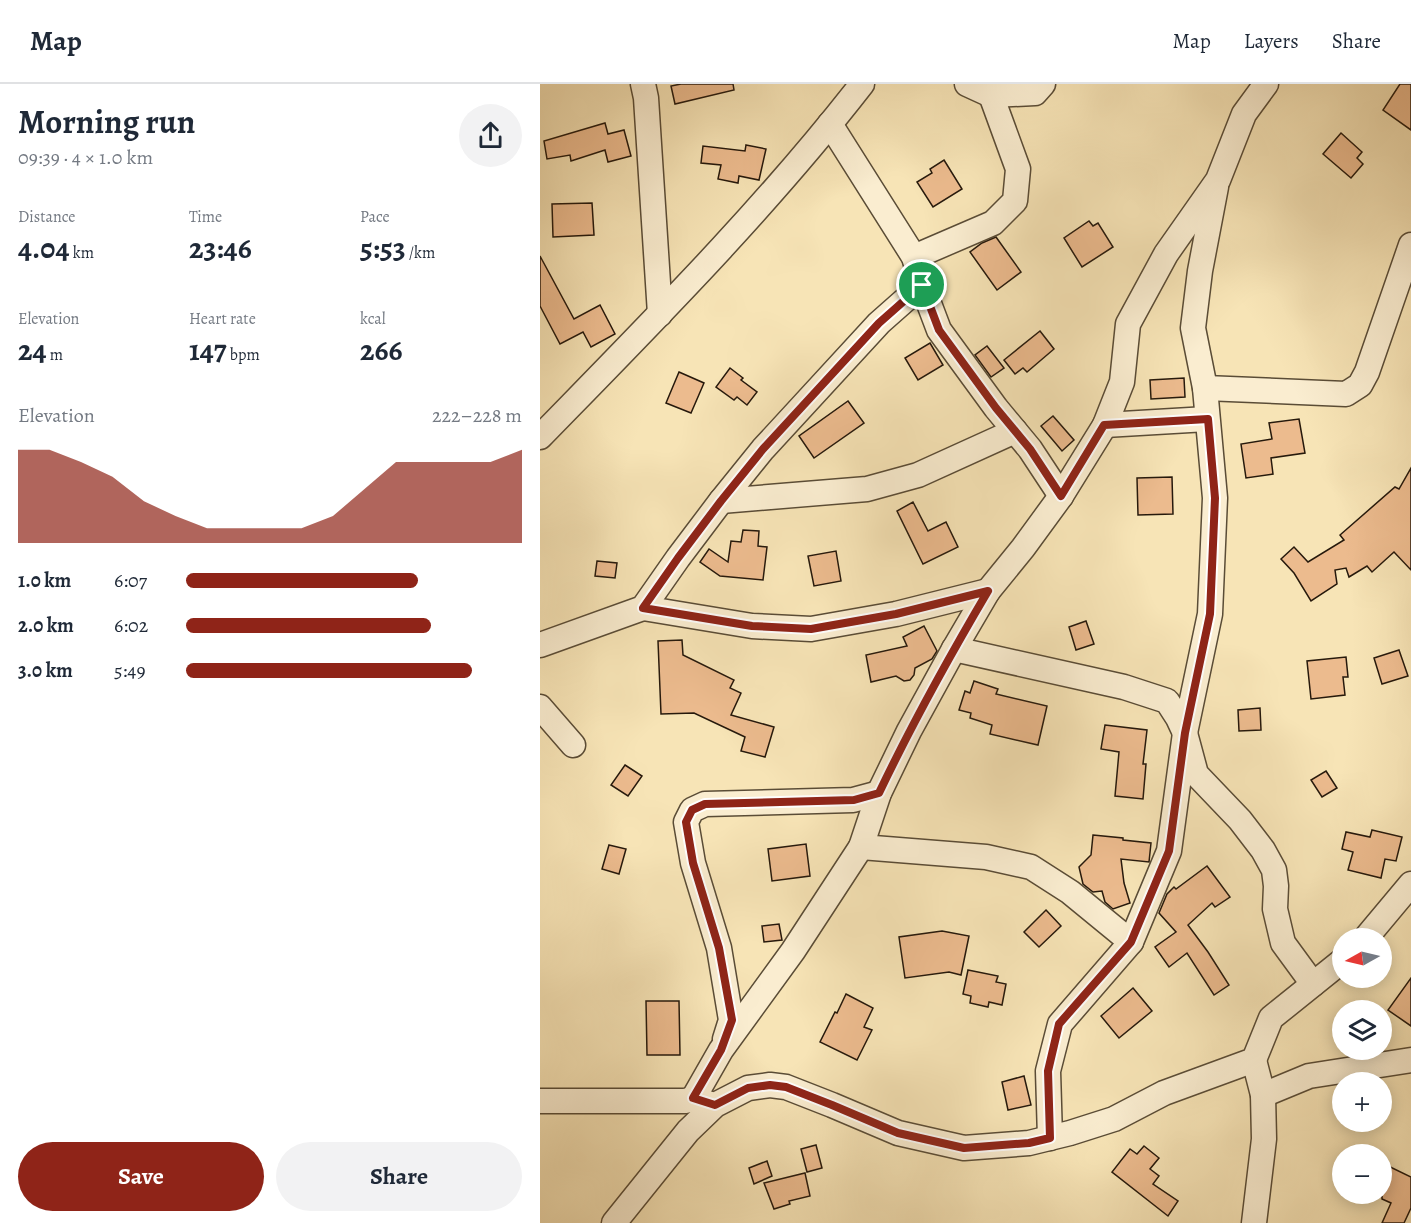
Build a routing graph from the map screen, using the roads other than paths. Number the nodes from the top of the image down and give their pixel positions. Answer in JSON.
{"nodes":[{"id":1,"x":643,"y":84,"type":"edge"},
{"id":2,"x":862,"y":84,"type":"edge"},
{"id":3,"x":967,"y":84,"type":"edge"},
{"id":4,"x":1043,"y":84,"type":"edge"},
{"id":5,"x":1266,"y":84,"type":"edge"},
{"id":6,"x":991,"y":95,"type":"junction"},
{"id":7,"x":830,"y":124,"type":"junction"},
{"id":8,"x":1218,"y":180,"type":"junction"},
{"id":9,"x":1411,"y":245,"type":"edge"},
{"id":10,"x":914,"y":257,"type":"junction"},
{"id":11,"x":922,"y":285,"type":"junction"},
{"id":12,"x":660,"y":314,"type":"junction"},
{"id":13,"x":1205,"y":387,"type":"junction"},
{"id":14,"x":1208,"y":419,"type":"junction"},
{"id":15,"x":1104,"y":425,"type":"junction"},
{"id":16,"x":1015,"y":431,"type":"junction"},
{"id":17,"x":540,"y":437,"type":"edge"},
{"id":18,"x":1061,"y":496,"type":"junction"},
{"id":19,"x":721,"y":501,"type":"junction"},
{"id":20,"x":988,"y":591,"type":"junction"},
{"id":21,"x":643,"y":608,"type":"junction"},
{"id":22,"x":540,"y":645,"type":"edge"},
{"id":23,"x":954,"y":649,"type":"junction"},
{"id":24,"x":540,"y":707,"type":"edge"},
{"id":25,"x":1185,"y":733,"type":"junction"},
{"id":26,"x":573,"y":745,"type":"dead end"},
{"id":27,"x":879,"y":793,"type":"junction"},
{"id":28,"x":861,"y":847,"type":"junction"},
{"id":29,"x":1411,"y":884,"type":"edge"},
{"id":30,"x":1374,"y":928,"type":"edge"},
{"id":31,"x":1131,"y":942,"type":"junction"},
{"id":32,"x":1332,"y":969,"type":"edge"},
{"id":33,"x":1313,"y":984,"type":"junction"},
{"id":34,"x":721,"y":1050,"type":"junction"},
{"id":35,"x":1254,"y":1060,"type":"junction"},
{"id":36,"x":1411,"y":1060,"type":"edge"},
{"id":37,"x":1263,"y":1095,"type":"junction"},
{"id":38,"x":540,"y":1101,"type":"edge"},
{"id":39,"x":704,"y":1102,"type":"junction"},
{"id":40,"x":1050,"y":1138,"type":"junction"},
{"id":41,"x":614,"y":1223,"type":"edge"},
{"id":42,"x":1254,"y":1223,"type":"edge"}],
"edges":[{"from":1,"to":12,"type":"street"},
{"from":2,"to":7,"type":"street"},
{"from":3,"to":6,"type":"street"},
{"from":4,"to":6,"type":"street"},
{"from":5,"to":8,"type":"street"},
{"from":6,"to":10,"type":"street"},
{"from":7,"to":10,"type":"street"},
{"from":7,"to":12,"type":"street"},
{"from":8,"to":13,"type":"street"},
{"from":8,"to":15,"type":"street"},
{"from":9,"to":13,"type":"street"},
{"from":10,"to":11,"type":"street"},
{"from":11,"to":16,"type":"street"},
{"from":11,"to":19,"type":"street"},
{"from":12,"to":17,"type":"street"},
{"from":13,"to":14,"type":"street"},
{"from":14,"to":15,"type":"street"},
{"from":14,"to":25,"type":"street"},
{"from":15,"to":18,"type":"street"},
{"from":16,"to":18,"type":"street"},
{"from":16,"to":19,"type":"street"},
{"from":18,"to":20,"type":"street"},
{"from":19,"to":21,"type":"street"},
{"from":20,"to":21,"type":"street"},
{"from":20,"to":23,"type":"street"},
{"from":21,"to":22,"type":"street"},
{"from":23,"to":25,"type":"street"},
{"from":23,"to":27,"type":"street"},
{"from":24,"to":26,"type":"street"},
{"from":25,"to":31,"type":"street"},
{"from":25,"to":33,"type":"street"},
{"from":27,"to":28,"type":"street"},
{"from":27,"to":34,"type":"street"},
{"from":28,"to":31,"type":"street"},
{"from":28,"to":34,"type":"street"},
{"from":29,"to":30,"type":"street"},
{"from":31,"to":40,"type":"street"},
{"from":32,"to":33,"type":"street"},
{"from":33,"to":35,"type":"street"},
{"from":34,"to":39,"type":"street"},
{"from":35,"to":37,"type":"street"},
{"from":35,"to":40,"type":"street"},
{"from":36,"to":37,"type":"street"},
{"from":37,"to":42,"type":"street"},
{"from":38,"to":39,"type":"street"},
{"from":39,"to":40,"type":"street"},
{"from":39,"to":41,"type":"street"}]}
